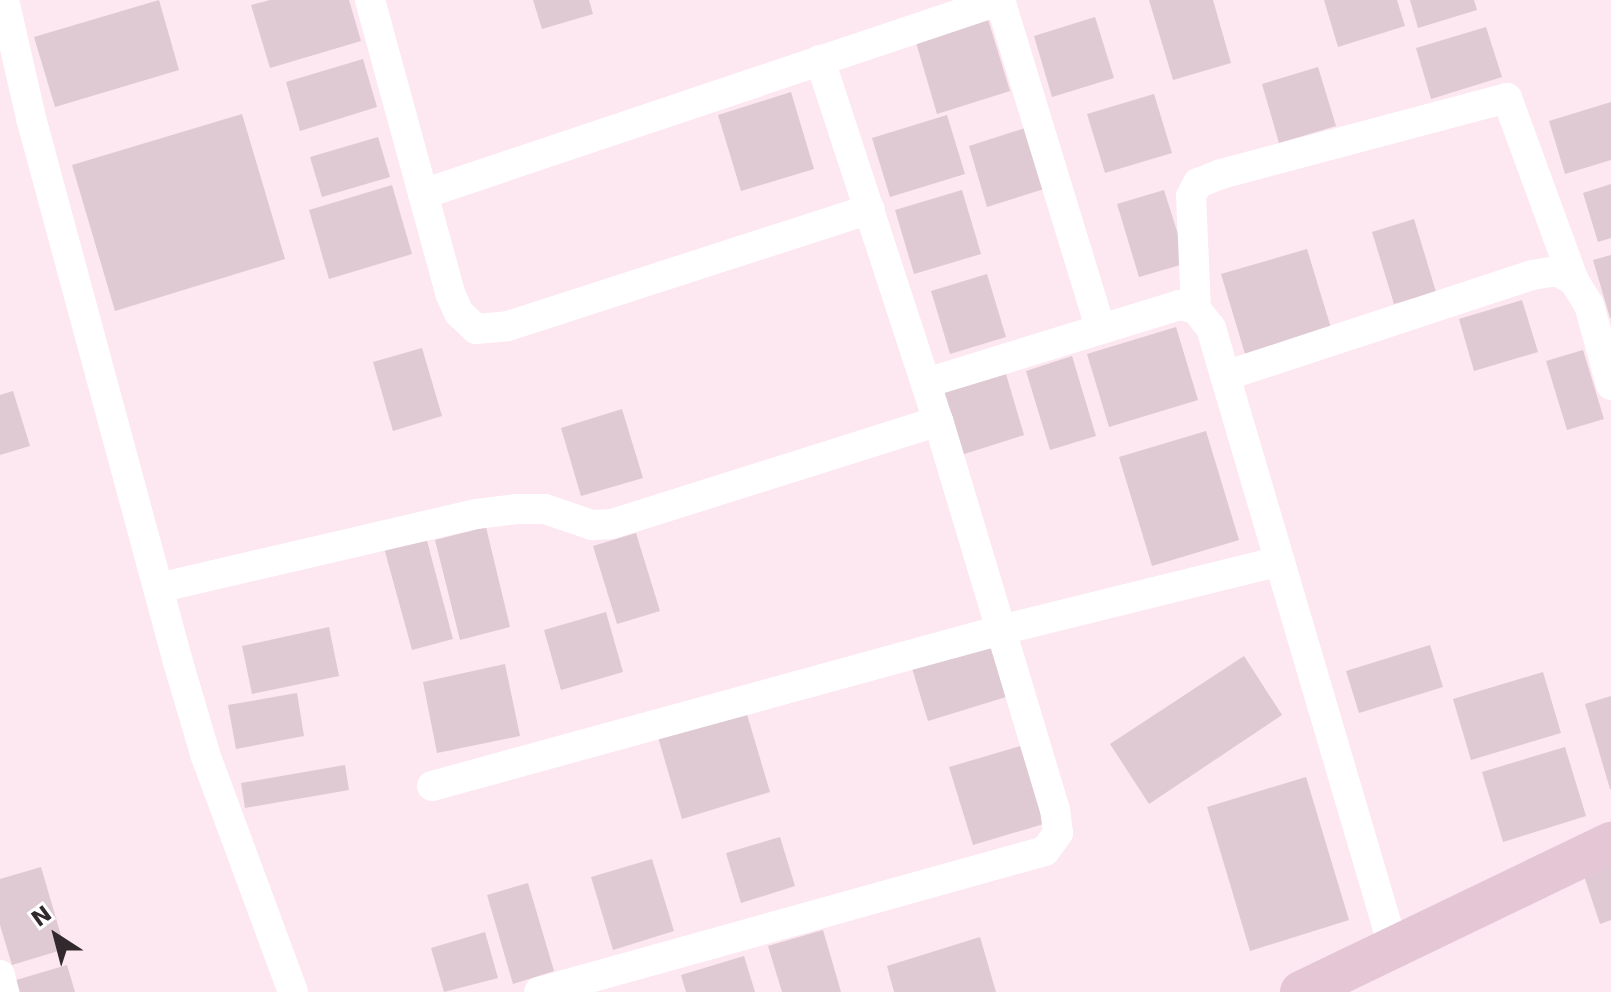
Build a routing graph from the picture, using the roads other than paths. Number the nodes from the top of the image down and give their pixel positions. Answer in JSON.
{"nodes":[{"id":1,"x":4,"y":0,"type":"edge"},
{"id":2,"x":370,"y":0,"type":"edge"},
{"id":3,"x":1000,"y":0,"type":"edge"},
{"id":4,"x":820,"y":60,"type":"junction"},
{"id":5,"x":423,"y":194,"type":"junction"},
{"id":6,"x":870,"y":209,"type":"junction"},
{"id":7,"x":1574,"y":281,"type":"junction"},
{"id":8,"x":1196,"y":309,"type":"junction"},
{"id":9,"x":1100,"y":328,"type":"junction"},
{"id":10,"x":1225,"y":376,"type":"junction"},
{"id":11,"x":926,"y":383,"type":"junction"},
{"id":12,"x":1611,"y":385,"type":"edge"},
{"id":13,"x":938,"y":421,"type":"junction"},
{"id":14,"x":1280,"y":561,"type":"junction"},
{"id":15,"x":158,"y":588,"type":"junction"},
{"id":16,"x":1001,"y":630,"type":"junction"},
{"id":17,"x":432,"y":786,"type":"dead end"},
{"id":18,"x":1611,"y":843,"type":"edge"},
{"id":19,"x":1393,"y":946,"type":"junction"},
{"id":20,"x":0,"y":975,"type":"edge"},
{"id":21,"x":546,"y":991,"type":"edge"},
{"id":22,"x":4,"y":992,"type":"edge"},
{"id":23,"x":293,"y":992,"type":"edge"},
{"id":24,"x":1301,"y":992,"type":"edge"}],
"edges":[{"from":1,"to":15,"type":"street"},
{"from":2,"to":5,"type":"street"},
{"from":3,"to":4,"type":"street"},
{"from":3,"to":9,"type":"street"},
{"from":4,"to":5,"type":"street"},
{"from":4,"to":6,"type":"street"},
{"from":5,"to":6,"type":"street"},
{"from":6,"to":11,"type":"street"},
{"from":7,"to":8,"type":"street"},
{"from":7,"to":10,"type":"street"},
{"from":7,"to":12,"type":"street"},
{"from":8,"to":9,"type":"street"},
{"from":8,"to":10,"type":"street"},
{"from":9,"to":11,"type":"street"},
{"from":10,"to":14,"type":"street"},
{"from":11,"to":13,"type":"street"},
{"from":13,"to":15,"type":"street"},
{"from":13,"to":16,"type":"street"},
{"from":14,"to":16,"type":"street"},
{"from":14,"to":19,"type":"street"},
{"from":15,"to":23,"type":"street"},
{"from":16,"to":17,"type":"street"},
{"from":16,"to":21,"type":"street"},
{"from":18,"to":19,"type":"street"},
{"from":19,"to":24,"type":"street"},
{"from":20,"to":22,"type":"street"}]}
